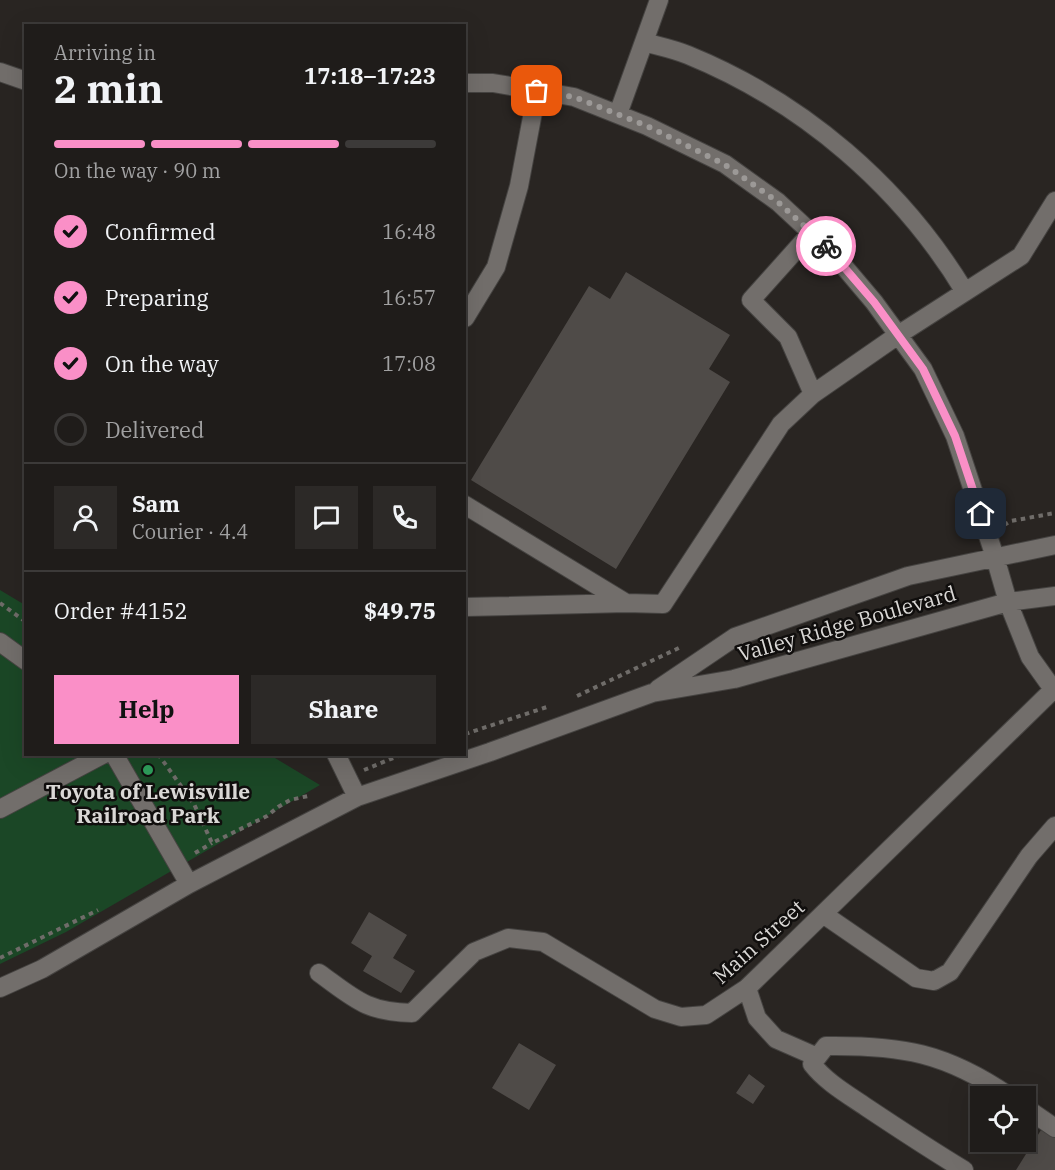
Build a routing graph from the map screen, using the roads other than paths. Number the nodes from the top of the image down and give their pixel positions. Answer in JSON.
{"nodes":[{"id":1,"x":659,"y":0,"type":"edge"},
{"id":2,"x":644,"y":42,"type":"junction"},
{"id":3,"x":0,"y":72,"type":"edge"},
{"id":4,"x":24,"y":80,"type":"edge"},
{"id":5,"x":466,"y":83,"type":"edge"},
{"id":6,"x":537,"y":91,"type":"junction"},
{"id":7,"x":618,"y":114,"type":"junction"},
{"id":8,"x":1055,"y":201,"type":"edge"},
{"id":9,"x":811,"y":233,"type":"junction"},
{"id":10,"x":965,"y":292,"type":"junction"},
{"id":11,"x":466,"y":316,"type":"edge"},
{"id":12,"x":898,"y":335,"type":"junction"},
{"id":13,"x":813,"y":394,"type":"junction"},
{"id":14,"x":466,"y":506,"type":"edge"},
{"id":15,"x":1055,"y":545,"type":"edge"},
{"id":16,"x":995,"y":557,"type":"junction"},
{"id":17,"x":1055,"y":596,"type":"edge"},
{"id":18,"x":1008,"y":602,"type":"junction"},
{"id":19,"x":626,"y":603,"type":"junction"},
{"id":20,"x":466,"y":607,"type":"edge"},
{"id":21,"x":0,"y":642,"type":"edge"},
{"id":22,"x":24,"y":660,"type":"edge"},
{"id":23,"x":1054,"y":689,"type":"edge"},
{"id":24,"x":652,"y":693,"type":"junction"},
{"id":25,"x":100,"y":756,"type":"edge"},
{"id":26,"x":115,"y":756,"type":"edge"},
{"id":27,"x":337,"y":756,"type":"edge"},
{"id":28,"x":357,"y":797,"type":"junction"},
{"id":29,"x":0,"y":809,"type":"edge"},
{"id":30,"x":1055,"y":825,"type":"edge"},
{"id":31,"x":189,"y":884,"type":"junction"},
{"id":32,"x":823,"y":914,"type":"junction"},
{"id":33,"x":319,"y":973,"type":"dead end"},
{"id":34,"x":0,"y":988,"type":"edge"},
{"id":35,"x":747,"y":988,"type":"junction"},
{"id":36,"x":817,"y":1057,"type":"junction"},
{"id":37,"x":993,"y":1086,"type":"edge"},
{"id":38,"x":1036,"y":1115,"type":"edge"},
{"id":39,"x":1055,"y":1128,"type":"edge"},
{"id":40,"x":964,"y":1170,"type":"edge"}],
"edges":[{"from":1,"to":2,"type":"street"},
{"from":2,"to":7,"type":"street"},
{"from":2,"to":10,"type":"street"},
{"from":3,"to":4,"type":"street"},
{"from":5,"to":6,"type":"street"},
{"from":6,"to":7,"type":"street"},
{"from":6,"to":11,"type":"street"},
{"from":7,"to":9,"type":"street"},
{"from":8,"to":10,"type":"street"},
{"from":9,"to":12,"type":"street"},
{"from":9,"to":13,"type":"street"},
{"from":10,"to":12,"type":"street"},
{"from":12,"to":13,"type":"street"},
{"from":12,"to":16,"type":"street"},
{"from":13,"to":19,"type":"street"},
{"from":14,"to":19,"type":"street"},
{"from":15,"to":16,"type":"street","name":"Valley Ridge Boulevard"},
{"from":16,"to":18,"type":"street"},
{"from":16,"to":24,"type":"street","name":"Valley Ridge Boulevard"},
{"from":17,"to":18,"type":"street","name":"Valley Ridge Boulevard"},
{"from":18,"to":23,"type":"street"},
{"from":18,"to":24,"type":"street","name":"Valley Ridge Boulevard"},
{"from":19,"to":20,"type":"street"},
{"from":21,"to":22,"type":"street"},
{"from":23,"to":32,"type":"street","name":"Main Street"},
{"from":24,"to":28,"type":"street","name":"Valley Ridge Boulevard"},
{"from":25,"to":29,"type":"street"},
{"from":26,"to":31,"type":"street"},
{"from":27,"to":28,"type":"street"},
{"from":28,"to":31,"type":"street","name":"Valley Ridge Boulevard"},
{"from":30,"to":32,"type":"street"},
{"from":31,"to":34,"type":"street","name":"Valley Ridge Boulevard"},
{"from":32,"to":35,"type":"street","name":"Main Street"},
{"from":33,"to":35,"type":"street","name":"Main Street"},
{"from":35,"to":36,"type":"street"},
{"from":36,"to":37,"type":"street"},
{"from":36,"to":40,"type":"street"},
{"from":38,"to":39,"type":"street"}]}
